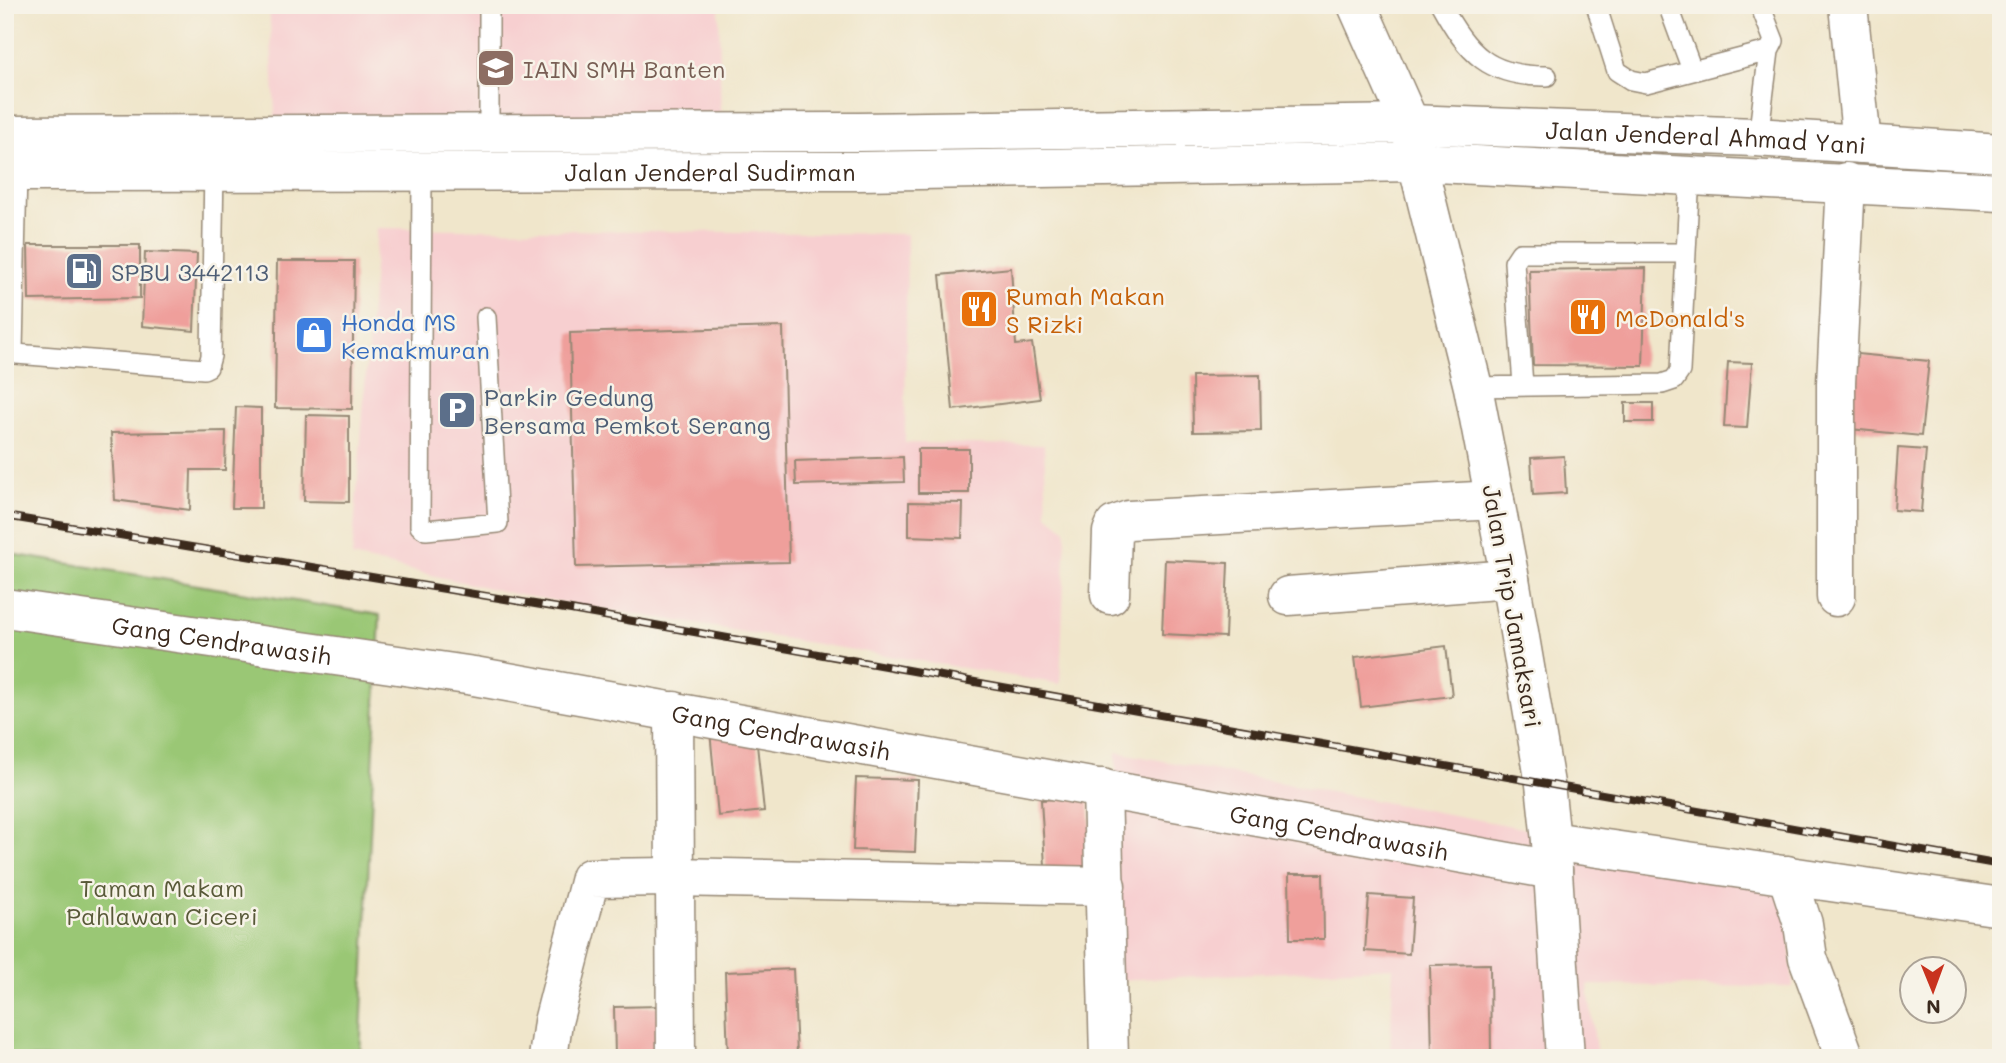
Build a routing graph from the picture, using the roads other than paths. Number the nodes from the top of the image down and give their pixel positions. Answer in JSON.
{"nodes":[{"id":1,"x":489,"y":5,"type":"edge"},
{"id":2,"x":1357,"y":5,"type":"edge"},
{"id":3,"x":1441,"y":5,"type":"edge"},
{"id":4,"x":1596,"y":5,"type":"edge"},
{"id":5,"x":1668,"y":5,"type":"edge"},
{"id":6,"x":1760,"y":5,"type":"edge"},
{"id":7,"x":1849,"y":6,"type":"edge"},
{"id":8,"x":1767,"y":51,"type":"junction"},
{"id":9,"x":1692,"y":70,"type":"junction"},
{"id":10,"x":1547,"y":76,"type":"dead end"},
{"id":11,"x":1410,"y":124,"type":"junction"},
{"id":12,"x":489,"y":133,"type":"junction"},
{"id":13,"x":214,"y":134,"type":"junction"},
{"id":14,"x":5,"y":135,"type":"edge"},
{"id":15,"x":1757,"y":138,"type":"junction"},
{"id":16,"x":1862,"y":144,"type":"junction"},
{"id":17,"x":2001,"y":153,"type":"edge"},
{"id":18,"x":1417,"y":162,"type":"junction"},
{"id":19,"x":11,"y":172,"type":"edge"},
{"id":20,"x":214,"y":172,"type":"junction"},
{"id":21,"x":422,"y":172,"type":"junction"},
{"id":22,"x":1690,"y":174,"type":"junction"},
{"id":23,"x":1846,"y":182,"type":"junction"},
{"id":24,"x":2001,"y":192,"type":"edge"},
{"id":25,"x":1686,"y":253,"type":"junction"},
{"id":26,"x":486,"y":317,"type":"dead end"},
{"id":27,"x":1523,"y":385,"type":"junction"},
{"id":28,"x":1473,"y":387,"type":"junction"},
{"id":29,"x":1495,"y":500,"type":"junction"},
{"id":30,"x":1510,"y":579,"type":"junction"},
{"id":31,"x":1110,"y":595,"type":"dead end"},
{"id":32,"x":1288,"y":596,"type":"dead end"},
{"id":33,"x":1836,"y":597,"type":"dead end"},
{"id":34,"x":5,"y":608,"type":"edge"},
{"id":35,"x":674,"y":711,"type":"junction"},
{"id":36,"x":1102,"y":788,"type":"junction"},
{"id":37,"x":1552,"y":855,"type":"junction"},
{"id":38,"x":1787,"y":875,"type":"junction"},
{"id":39,"x":673,"y":877,"type":"junction"},
{"id":40,"x":1106,"y":886,"type":"junction"},
{"id":41,"x":2001,"y":907,"type":"edge"},
{"id":42,"x":548,"y":1058,"type":"edge"},
{"id":43,"x":676,"y":1058,"type":"edge"},
{"id":44,"x":1109,"y":1058,"type":"edge"},
{"id":45,"x":1566,"y":1058,"type":"edge"},
{"id":46,"x":1845,"y":1058,"type":"edge"}],
"edges":[{"from":1,"to":12,"type":"lane"},
{"from":2,"to":11,"type":"main road","name":"Jalan Trip Jamaksari"},
{"from":3,"to":10,"type":"lane"},
{"from":4,"to":9,"type":"lane"},
{"from":5,"to":9,"type":"lane"},
{"from":6,"to":8,"type":"lane"},
{"from":7,"to":16,"type":"main road"},
{"from":8,"to":9,"type":"lane"},
{"from":8,"to":15,"type":"lane"},
{"from":11,"to":12,"type":"main road","name":"Jalan Jenderal Sudirman"},
{"from":11,"to":15,"type":"main road","name":"Jalan Jenderal Ahmad Yani"},
{"from":11,"to":18,"type":"main road","name":"Jalan Trip Jamaksari"},
{"from":12,"to":13,"type":"main road","name":"Jalan Jenderal Sudirman"},
{"from":13,"to":14,"type":"main road","name":"Jalan Jenderal Sudirman"},
{"from":13,"to":20,"type":"lane"},
{"from":15,"to":16,"type":"main road","name":"Jalan Jenderal Ahmad Yani"},
{"from":16,"to":17,"type":"main road","name":"Jalan Jenderal Ahmad Yani"},
{"from":18,"to":21,"type":"main road","name":"Jalan Jenderal Sudirman"},
{"from":18,"to":22,"type":"main road","name":"Jalan Jenderal Ahmad Yani"},
{"from":18,"to":28,"type":"main road","name":"Jalan Trip Jamaksari"},
{"from":19,"to":20,"type":"main road","name":"Jalan Jenderal Sudirman"},
{"from":19,"to":20,"type":"lane"},
{"from":20,"to":21,"type":"main road","name":"Jalan Jenderal Sudirman"},
{"from":21,"to":26,"type":"lane"},
{"from":22,"to":23,"type":"main road","name":"Jalan Jenderal Ahmad Yani"},
{"from":22,"to":25,"type":"lane"},
{"from":23,"to":24,"type":"main road","name":"Jalan Jenderal Ahmad Yani"},
{"from":23,"to":33,"type":"main road"},
{"from":25,"to":27,"type":"lane"},
{"from":25,"to":27,"type":"lane"},
{"from":27,"to":28,"type":"lane"},
{"from":28,"to":29,"type":"main road","name":"Jalan Trip Jamaksari"},
{"from":29,"to":30,"type":"main road","name":"Jalan Trip Jamaksari"},
{"from":29,"to":31,"type":"main road"},
{"from":30,"to":32,"type":"main road"},
{"from":30,"to":37,"type":"main road","name":"Jalan Trip Jamaksari"},
{"from":34,"to":35,"type":"main road","name":"Gang Cendrawasih"},
{"from":35,"to":36,"type":"main road","name":"Gang Cendrawasih"},
{"from":35,"to":39,"type":"main road"},
{"from":36,"to":37,"type":"main road","name":"Gang Cendrawasih"},
{"from":36,"to":40,"type":"main road"},
{"from":37,"to":38,"type":"main road","name":"Gang Cendrawasih"},
{"from":37,"to":45,"type":"main road","name":"Jalan Trip Jamaksari"},
{"from":38,"to":41,"type":"main road","name":"Gang Cendrawasih"},
{"from":38,"to":46,"type":"main road"},
{"from":39,"to":40,"type":"main road"},
{"from":39,"to":42,"type":"main road"},
{"from":39,"to":43,"type":"main road"},
{"from":40,"to":44,"type":"main road"}]}
